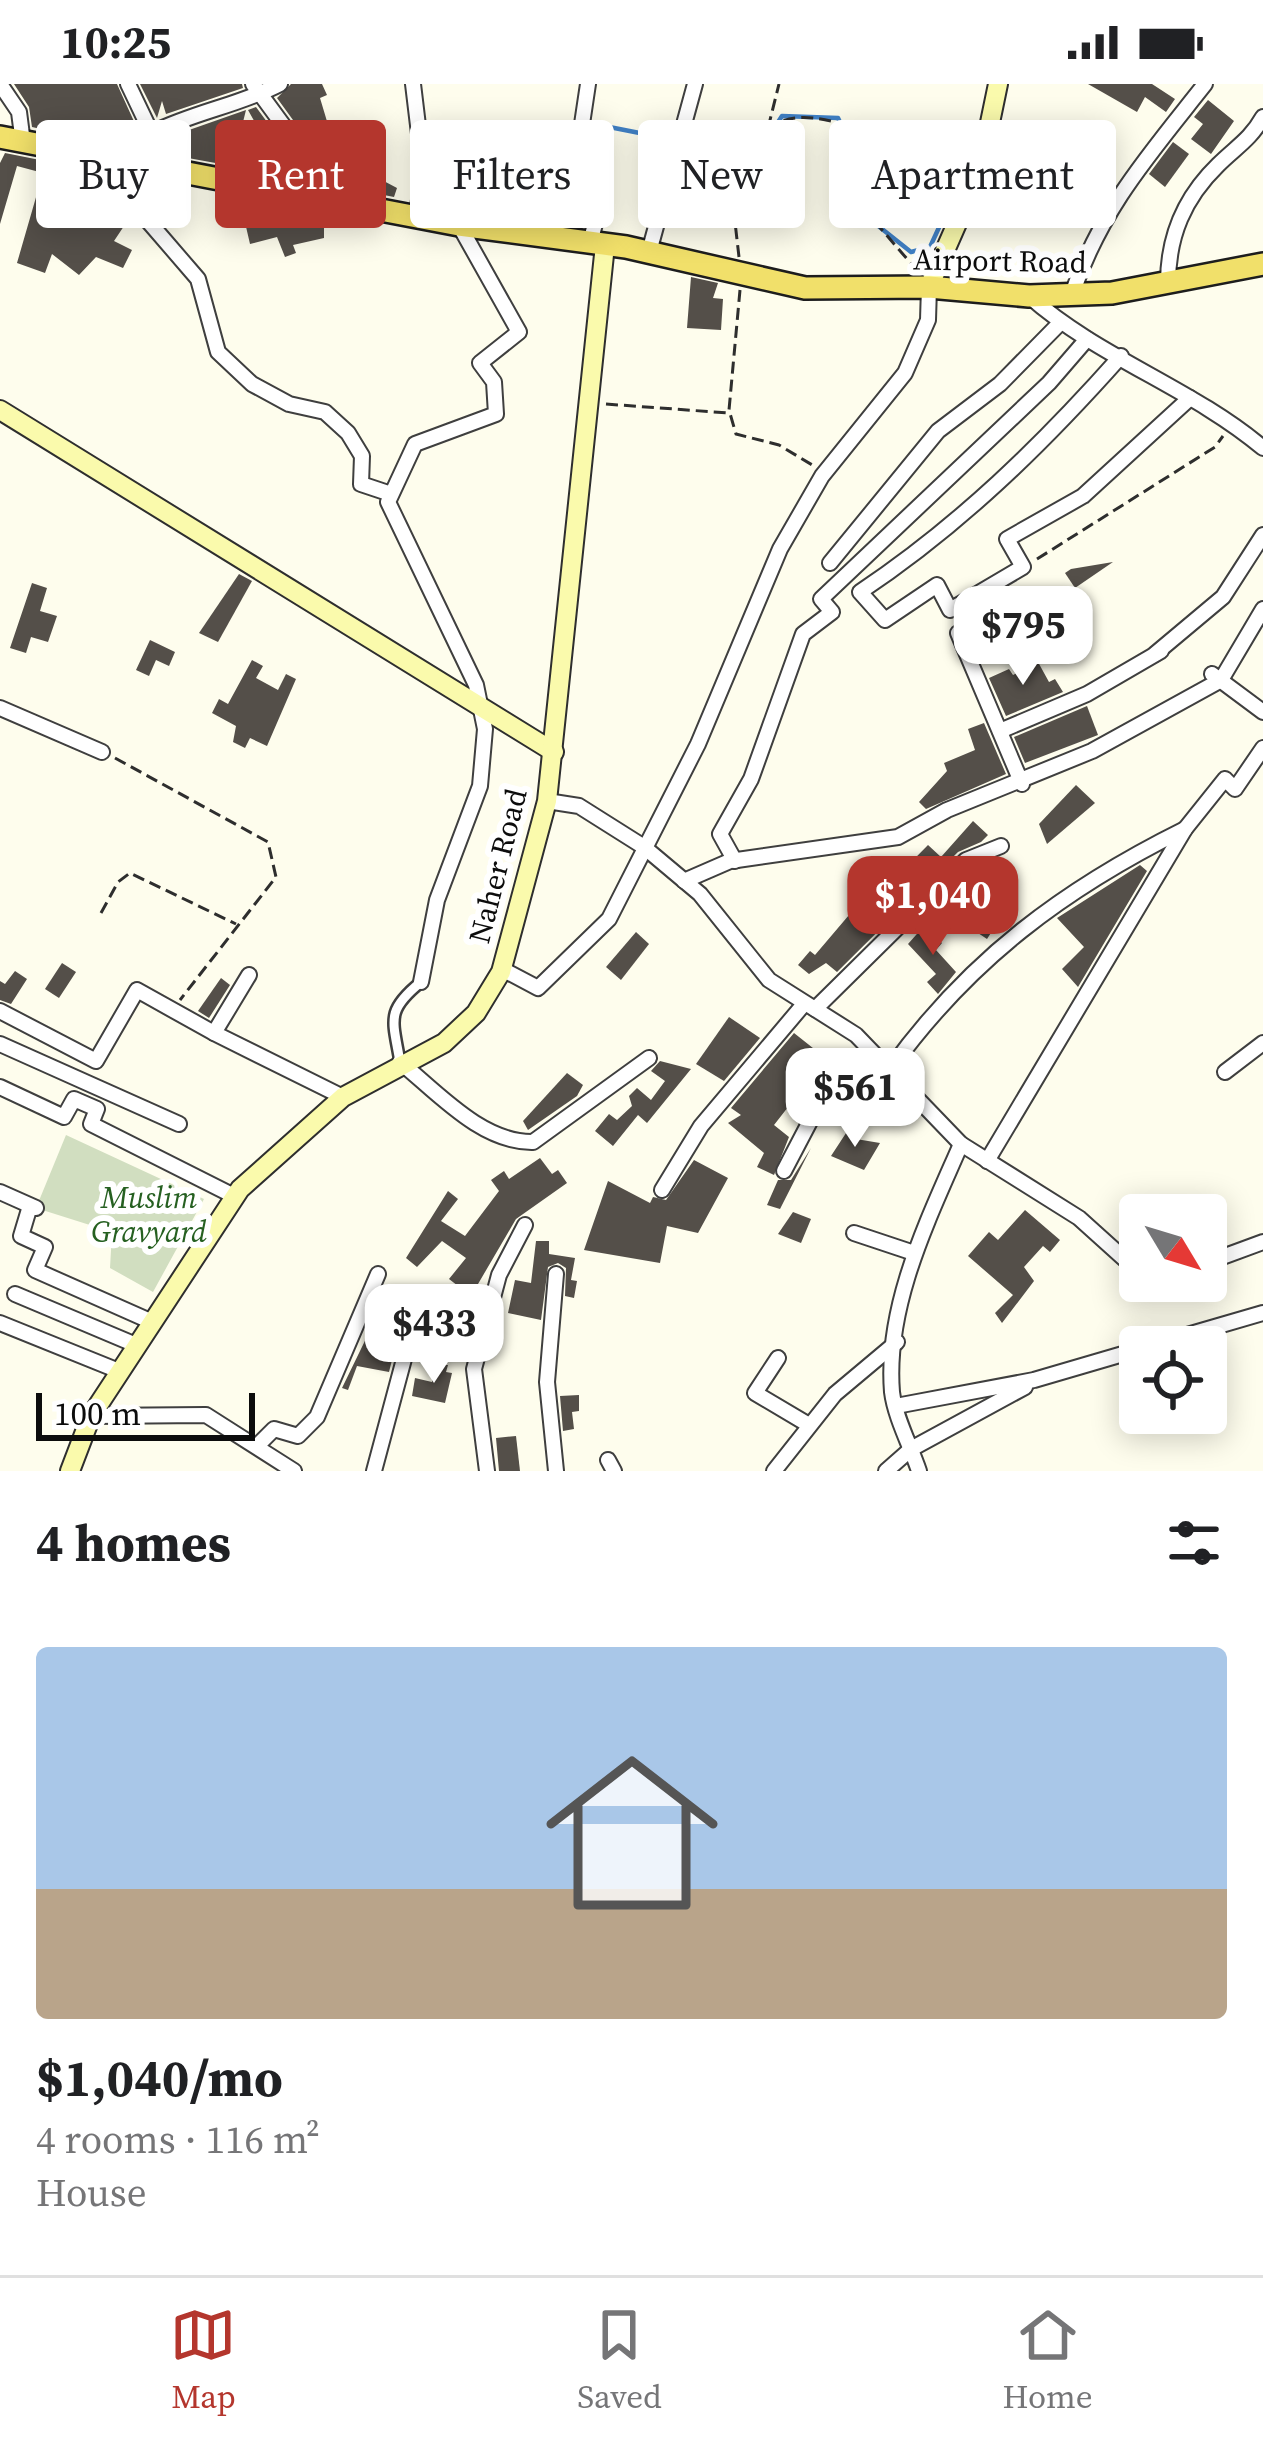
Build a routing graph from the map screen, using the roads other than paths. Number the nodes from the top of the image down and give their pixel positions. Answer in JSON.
{"nodes":[{"id":1,"x":0,"y":84,"type":"edge"},
{"id":2,"x":128,"y":84,"type":"edge"},
{"id":3,"x":280,"y":84,"type":"edge"},
{"id":4,"x":413,"y":84,"type":"edge"},
{"id":5,"x":587,"y":84,"type":"edge"},
{"id":6,"x":695,"y":84,"type":"edge"},
{"id":7,"x":998,"y":84,"type":"edge"},
{"id":8,"x":1205,"y":84,"type":"edge"},
{"id":9,"x":257,"y":89,"type":"edge"},
{"id":10,"x":1263,"y":118,"type":"edge"},
{"id":11,"x":145,"y":120,"type":"edge"},
{"id":12,"x":178,"y":120,"type":"edge"},
{"id":13,"x":280,"y":120,"type":"edge"},
{"id":14,"x":417,"y":120,"type":"edge"},
{"id":15,"x":0,"y":137,"type":"edge"},
{"id":16,"x":23,"y":143,"type":"junction"},
{"id":17,"x":36,"y":145,"type":"edge"},
{"id":18,"x":154,"y":228,"type":"edge"},
{"id":19,"x":461,"y":228,"type":"edge"},
{"id":20,"x":481,"y":228,"type":"edge"},
{"id":21,"x":597,"y":244,"type":"junction"},
{"id":22,"x":649,"y":251,"type":"junction"},
{"id":23,"x":1263,"y":264,"type":"edge"},
{"id":24,"x":1168,"y":283,"type":"junction"},
{"id":25,"x":929,"y":287,"type":"junction"},
{"id":26,"x":1072,"y":294,"type":"junction"},
{"id":27,"x":1029,"y":296,"type":"junction"},
{"id":28,"x":1060,"y":323,"type":"junction"},
{"id":29,"x":1087,"y":339,"type":"junction"},
{"id":30,"x":1121,"y":356,"type":"junction"},
{"id":31,"x":1190,"y":398,"type":"junction"},
{"id":32,"x":0,"y":410,"type":"edge"},
{"id":33,"x":1263,"y":448,"type":"edge"},
{"id":34,"x":391,"y":494,"type":"junction"},
{"id":35,"x":1263,"y":535,"type":"edge"},
{"id":36,"x":830,"y":562,"type":"dead end"},
{"id":37,"x":1263,"y":610,"type":"edge"},
{"id":38,"x":958,"y":633,"type":"dead end"},
{"id":39,"x":1216,"y":677,"type":"junction"},
{"id":40,"x":1261,"y":705,"type":"edge"},
{"id":41,"x":481,"y":707,"type":"junction"},
{"id":42,"x":0,"y":708,"type":"edge"},
{"id":43,"x":1000,"y":731,"type":"junction"},
{"id":44,"x":1263,"y":748,"type":"edge"},
{"id":45,"x":102,"y":752,"type":"road end"},
{"id":46,"x":554,"y":752,"type":"junction"},
{"id":47,"x":1022,"y":784,"type":"junction"},
{"id":48,"x":547,"y":801,"type":"junction"},
{"id":49,"x":1184,"y":829,"type":"junction"},
{"id":50,"x":1000,"y":846,"type":"dead end"},
{"id":51,"x":644,"y":847,"type":"junction"},
{"id":52,"x":735,"y":860,"type":"junction"},
{"id":53,"x":684,"y":881,"type":"junction"},
{"id":54,"x":502,"y":969,"type":"junction"},
{"id":55,"x":249,"y":975,"type":"dead end"},
{"id":56,"x":421,"y":982,"type":"joint"},
{"id":57,"x":810,"y":1007,"type":"junction"},
{"id":58,"x":0,"y":1011,"type":"edge"},
{"id":59,"x":214,"y":1033,"type":"junction"},
{"id":60,"x":1263,"y":1042,"type":"edge"},
{"id":61,"x":0,"y":1044,"type":"edge"},
{"id":62,"x":649,"y":1058,"type":"dead end"},
{"id":63,"x":400,"y":1063,"type":"junction"},
{"id":64,"x":886,"y":1064,"type":"junction"},
{"id":65,"x":1225,"y":1072,"type":"dead end"},
{"id":66,"x":0,"y":1087,"type":"edge"},
{"id":67,"x":343,"y":1097,"type":"junction"},
{"id":68,"x":179,"y":1124,"type":"dead end"},
{"id":69,"x":961,"y":1144,"type":"junction"},
{"id":70,"x":987,"y":1161,"type":"junction"},
{"id":71,"x":784,"y":1171,"type":"dead end"},
{"id":72,"x":662,"y":1190,"type":"dead end"},
{"id":73,"x":0,"y":1192,"type":"edge"},
{"id":74,"x":234,"y":1196,"type":"junction"},
{"id":75,"x":525,"y":1225,"type":"dead end"},
{"id":76,"x":854,"y":1233,"type":"dead end"},
{"id":77,"x":1263,"y":1242,"type":"edge"},
{"id":78,"x":914,"y":1253,"type":"junction"},
{"id":79,"x":1119,"y":1254,"type":"edge"},
{"id":80,"x":1227,"y":1255,"type":"edge"},
{"id":81,"x":378,"y":1274,"type":"dead end"},
{"id":82,"x":556,"y":1274,"type":"dead end"},
{"id":83,"x":15,"y":1294,"type":"dead end"},
{"id":84,"x":419,"y":1303,"type":"dead end"},
{"id":85,"x":1263,"y":1313,"type":"edge"},
{"id":86,"x":150,"y":1321,"type":"junction"},
{"id":87,"x":0,"y":1323,"type":"edge"},
{"id":88,"x":1218,"y":1326,"type":"edge"},
{"id":89,"x":897,"y":1342,"type":"junction"},
{"id":90,"x":136,"y":1345,"type":"junction"},
{"id":91,"x":1119,"y":1355,"type":"edge"},
{"id":92,"x":778,"y":1358,"type":"dead end"},
{"id":93,"x":119,"y":1371,"type":"junction"},
{"id":94,"x":1041,"y":1378,"type":"junction"},
{"id":95,"x":896,"y":1406,"type":"junction"},
{"id":96,"x":91,"y":1416,"type":"junction"},
{"id":97,"x":809,"y":1425,"type":"junction"},
{"id":98,"x":257,"y":1446,"type":"junction"},
{"id":99,"x":911,"y":1450,"type":"junction"},
{"id":100,"x":291,"y":1470,"type":"edge"},
{"id":101,"x":70,"y":1471,"type":"edge"},
{"id":102,"x":374,"y":1471,"type":"edge"},
{"id":103,"x":487,"y":1471,"type":"edge"},
{"id":104,"x":556,"y":1471,"type":"edge"},
{"id":105,"x":774,"y":1471,"type":"edge"},
{"id":106,"x":886,"y":1471,"type":"edge"},
{"id":107,"x":919,"y":1471,"type":"edge"}],
"edges":[{"from":1,"to":16,"type":"street"},
{"from":2,"to":11,"type":"street"},
{"from":3,"to":9,"type":"street"},
{"from":4,"to":14,"type":"street"},
{"from":5,"to":21,"type":"street"},
{"from":6,"to":22,"type":"street"},
{"from":7,"to":25,"type":"main road"},
{"from":8,"to":26,"type":"street"},
{"from":9,"to":12,"type":"street"},
{"from":9,"to":13,"type":"street"},
{"from":10,"to":24,"type":"street"},
{"from":15,"to":16,"type":"main road","name":"Airport Road"},
{"from":16,"to":17,"type":"main road","name":"Airport Road"},
{"from":18,"to":34,"type":"street"},
{"from":19,"to":34,"type":"street"},
{"from":20,"to":21,"type":"main road","name":"Airport Road"},
{"from":21,"to":22,"type":"main road","name":"Airport Road"},
{"from":21,"to":46,"type":"main road","name":"Naher Road"},
{"from":22,"to":25,"type":"main road","name":"Airport Road"},
{"from":23,"to":24,"type":"main road","name":"Airport Road"},
{"from":24,"to":26,"type":"main road","name":"Airport Road"},
{"from":25,"to":27,"type":"main road","name":"Airport Road"},
{"from":25,"to":51,"type":"street"},
{"from":26,"to":27,"type":"main road","name":"Airport Road"},
{"from":27,"to":28,"type":"street"},
{"from":28,"to":29,"type":"street"},
{"from":28,"to":36,"type":"street"},
{"from":29,"to":30,"type":"street"},
{"from":29,"to":52,"type":"street"},
{"from":30,"to":31,"type":"street"},
{"from":30,"to":31,"type":"street"},
{"from":31,"to":33,"type":"street"},
{"from":32,"to":41,"type":"main road"},
{"from":34,"to":41,"type":"street"},
{"from":35,"to":43,"type":"street"},
{"from":37,"to":39,"type":"street"},
{"from":38,"to":43,"type":"street"},
{"from":39,"to":40,"type":"street"},
{"from":39,"to":47,"type":"street"},
{"from":41,"to":46,"type":"main road"},
{"from":41,"to":56,"type":"street"},
{"from":42,"to":45,"type":"street"},
{"from":43,"to":47,"type":"street"},
{"from":44,"to":49,"type":"street"},
{"from":46,"to":48,"type":"main road","name":"Naher Road"},
{"from":47,"to":52,"type":"street"},
{"from":48,"to":51,"type":"street"},
{"from":48,"to":54,"type":"main road","name":"Naher Road"},
{"from":49,"to":64,"type":"street"},
{"from":49,"to":70,"type":"street"},
{"from":50,"to":57,"type":"street"},
{"from":51,"to":53,"type":"street"},
{"from":51,"to":54,"type":"street"},
{"from":52,"to":53,"type":"street"},
{"from":53,"to":57,"type":"street"},
{"from":54,"to":63,"type":"main road","name":"Naher Road"},
{"from":55,"to":59,"type":"street"},
{"from":56,"to":63,"type":"street"},
{"from":57,"to":64,"type":"street"},
{"from":57,"to":72,"type":"street"},
{"from":58,"to":59,"type":"street"},
{"from":59,"to":67,"type":"street"},
{"from":60,"to":65,"type":"street"},
{"from":61,"to":68,"type":"street"},
{"from":62,"to":63,"type":"street"},
{"from":63,"to":67,"type":"main road","name":"Naher Road"},
{"from":64,"to":69,"type":"street"},
{"from":64,"to":71,"type":"street"},
{"from":66,"to":74,"type":"street"},
{"from":67,"to":74,"type":"main road","name":"Naher Road"},
{"from":69,"to":70,"type":"street"},
{"from":69,"to":78,"type":"street"},
{"from":70,"to":79,"type":"street"},
{"from":73,"to":86,"type":"street"},
{"from":74,"to":86,"type":"main road","name":"Naher Road"},
{"from":75,"to":103,"type":"street"},
{"from":76,"to":78,"type":"street"},
{"from":77,"to":80,"type":"street"},
{"from":78,"to":89,"type":"street"},
{"from":81,"to":98,"type":"street"},
{"from":82,"to":104,"type":"street"},
{"from":83,"to":90,"type":"street"},
{"from":84,"to":102,"type":"street"},
{"from":85,"to":88,"type":"street"},
{"from":86,"to":90,"type":"main road","name":"Naher Road"},
{"from":87,"to":93,"type":"street"},
{"from":89,"to":95,"type":"street"},
{"from":89,"to":97,"type":"street"},
{"from":90,"to":93,"type":"main road","name":"Naher Road"},
{"from":91,"to":94,"type":"street"},
{"from":92,"to":97,"type":"street"},
{"from":93,"to":96,"type":"main road","name":"Naher Road"},
{"from":94,"to":95,"type":"street"},
{"from":94,"to":99,"type":"street"},
{"from":95,"to":99,"type":"street"},
{"from":96,"to":98,"type":"street"},
{"from":96,"to":101,"type":"main road","name":"Naher Road"},
{"from":97,"to":105,"type":"street"},
{"from":98,"to":100,"type":"street"},
{"from":99,"to":106,"type":"street"},
{"from":99,"to":107,"type":"street"}]}
